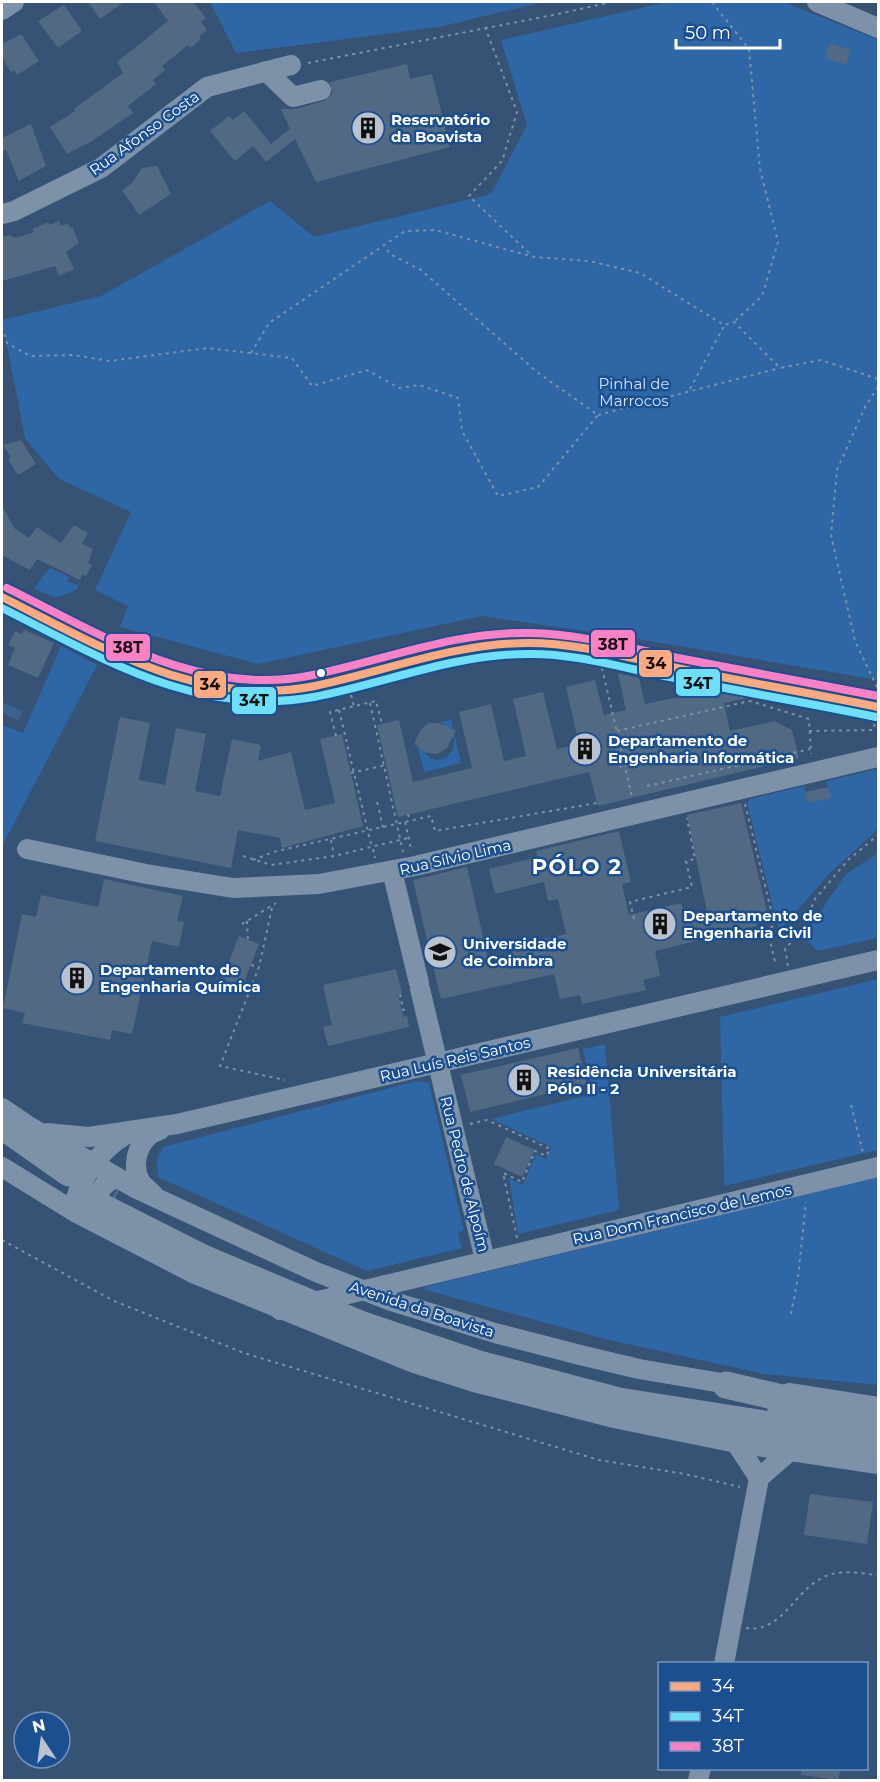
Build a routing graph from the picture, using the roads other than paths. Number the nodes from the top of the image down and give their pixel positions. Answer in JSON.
{"nodes":[{"id":1,"x":14,"y":2,"type":"edge"},
{"id":2,"x":817,"y":2,"type":"edge"},
{"id":3,"x":2,"y":10,"type":"edge"},
{"id":4,"x":879,"y":28,"type":"edge"},
{"id":5,"x":291,"y":65,"type":"road end"},
{"id":6,"x":266,"y":71,"type":"junction"},
{"id":7,"x":321,"y":90,"type":"dead end"},
{"id":8,"x":2,"y":214,"type":"edge"},
{"id":9,"x":2,"y":597,"type":"edge"},
{"id":10,"x":878,"y":707,"type":"edge"},
{"id":11,"x":879,"y":757,"type":"edge"},
{"id":12,"x":27,"y":849,"type":"dead end"},
{"id":13,"x":392,"y":871,"type":"junction"},
{"id":14,"x":879,"y":960,"type":"edge"},
{"id":15,"x":438,"y":1063,"type":"junction"},
{"id":16,"x":2,"y":1108,"type":"edge"},
{"id":17,"x":177,"y":1124,"type":"junction"},
{"id":18,"x":2,"y":1126,"type":"edge"},
{"id":19,"x":30,"y":1127,"type":"junction"},
{"id":20,"x":128,"y":1134,"type":"junction"},
{"id":21,"x":2,"y":1149,"type":"edge"},
{"id":22,"x":2,"y":1167,"type":"edge"},
{"id":23,"x":873,"y":1169,"type":"edge"},
{"id":24,"x":75,"y":1175,"type":"junction"},
{"id":25,"x":154,"y":1195,"type":"junction"},
{"id":26,"x":101,"y":1204,"type":"junction"},
{"id":27,"x":485,"y":1260,"type":"junction"},
{"id":28,"x":280,"y":1310,"type":"junction"},
{"id":29,"x":726,"y":1385,"type":"joint"},
{"id":30,"x":869,"y":1425,"type":"edge"},
{"id":31,"x":727,"y":1440,"type":"junction"},
{"id":32,"x":789,"y":1451,"type":"junction"},
{"id":33,"x":879,"y":1464,"type":"edge"},
{"id":34,"x":758,"y":1485,"type":"junction"},
{"id":35,"x":724,"y":1662,"type":"edge"}],
"edges":[{"from":1,"to":3,"type":"street"},
{"from":2,"to":4,"type":"street"},
{"from":5,"to":6,"type":"street","name":"Rua Afonso Costa"},
{"from":6,"to":7,"type":"street"},
{"from":6,"to":8,"type":"street","name":"Rua Afonso Costa"},
{"from":9,"to":10,"type":"street"},
{"from":11,"to":13,"type":"street","name":"Rua Sílvio Lima"},
{"from":12,"to":13,"type":"street","name":"Rua Sílvio Lima"},
{"from":13,"to":15,"type":"street","name":"Rua Pedro de Alpoím"},
{"from":14,"to":15,"type":"street","name":"Rua Luís Reis Santos"},
{"from":15,"to":17,"type":"street","name":"Rua Luís Reis Santos"},
{"from":15,"to":27,"type":"street","name":"Rua Pedro de Alpoím"},
{"from":16,"to":19,"type":"street","name":"Avenida da Boavista"},
{"from":17,"to":20,"type":"street","name":"Rua Luís Reis Santos"},
{"from":17,"to":25,"type":"street"},
{"from":18,"to":24,"type":"highway","name":"Avenida da Boavista"},
{"from":19,"to":20,"type":"street","name":"Rua Luís Reis Santos"},
{"from":19,"to":24,"type":"street","name":"Avenida da Boavista"},
{"from":20,"to":24,"type":"street"},
{"from":21,"to":24,"type":"highway","name":"Avenida da Boavista"},
{"from":22,"to":26,"type":"street","name":"Avenida da Boavista"},
{"from":23,"to":27,"type":"street","name":"Rua Dom Francisco de Lemos"},
{"from":24,"to":26,"type":"street","name":"Avenida da Boavista"},
{"from":24,"to":26,"type":"street"},
{"from":25,"to":26,"type":"street","name":"Avenida da Boavista"},
{"from":25,"to":29,"type":"street","name":"Avenida da Boavista"},
{"from":26,"to":28,"type":"street","name":"Avenida da Boavista"},
{"from":26,"to":30,"type":"highway","name":"Avenida da Boavista"},
{"from":27,"to":28,"type":"street","name":"Rua Pedro de Alpoím","bridge":true},
{"from":28,"to":31,"type":"street","name":"Avenida da Boavista"},
{"from":29,"to":30,"type":"highway"},
{"from":30,"to":31,"type":"highway"},
{"from":31,"to":32,"type":"street","name":"Avenida da Boavista"},
{"from":31,"to":34,"type":"street"},
{"from":32,"to":33,"type":"street","name":"Avenida da Boavista"},
{"from":32,"to":34,"type":"street"},
{"from":34,"to":35,"type":"street"}]}
